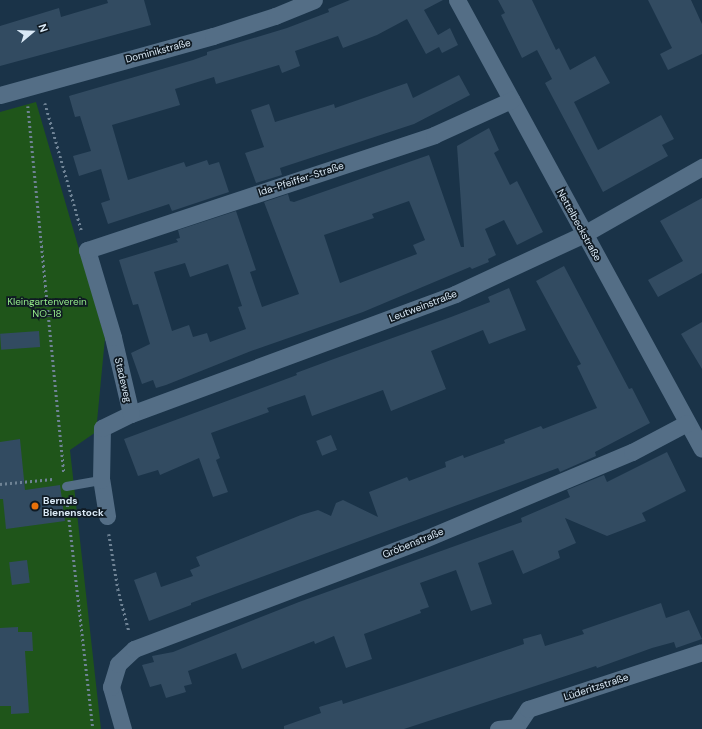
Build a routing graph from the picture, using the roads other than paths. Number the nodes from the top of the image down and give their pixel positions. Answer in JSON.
{"nodes":[{"id":1,"x":314,"y":0,"type":"edge"},
{"id":2,"x":457,"y":0,"type":"edge"},
{"id":3,"x":0,"y":95,"type":"edge"},
{"id":4,"x":511,"y":100,"type":"junction"},
{"id":5,"x":702,"y":167,"type":"edge"},
{"id":6,"x":584,"y":234,"type":"junction"},
{"id":7,"x":87,"y":250,"type":"joint"},
{"id":8,"x":131,"y":414,"type":"junction"},
{"id":9,"x":687,"y":423,"type":"junction"},
{"id":10,"x":702,"y":449,"type":"edge"},
{"id":11,"x":101,"y":480,"type":"junction"},
{"id":12,"x":65,"y":482,"type":"road end"},
{"id":13,"x":107,"y":516,"type":"road end"},
{"id":14,"x":702,"y":652,"type":"edge"},
{"id":15,"x":516,"y":728,"type":"edge"},
{"id":16,"x":123,"y":729,"type":"edge"},
{"id":17,"x":498,"y":729,"type":"edge"}],
"edges":[{"from":1,"to":3,"type":"street","name":"Dominikstraße"},
{"from":2,"to":4,"type":"street","name":"Nettelbeckstraße"},
{"from":4,"to":6,"type":"street","name":"Nettelbeckstraße"},
{"from":4,"to":7,"type":"street","name":"Ida-Pfeiffer-Straße"},
{"from":5,"to":6,"type":"street","name":"Leutweinstraße"},
{"from":6,"to":8,"type":"street","name":"Leutweinstraße"},
{"from":6,"to":9,"type":"street","name":"Nettelbeckstraße"},
{"from":7,"to":8,"type":"street","name":"Stadeweg"},
{"from":8,"to":11,"type":"street","name":"Stadeweg"},
{"from":9,"to":10,"type":"street","name":"Nettelbeckstraße"},
{"from":9,"to":16,"type":"street","name":"Gröbenstraße"},
{"from":11,"to":12,"type":"lane"},
{"from":11,"to":13,"type":"street","name":"Stadeweg"},
{"from":14,"to":15,"type":"street","name":"Lüderitzstraße"},
{"from":15,"to":17,"type":"street","name":"Lüderitzstraße"}]}
